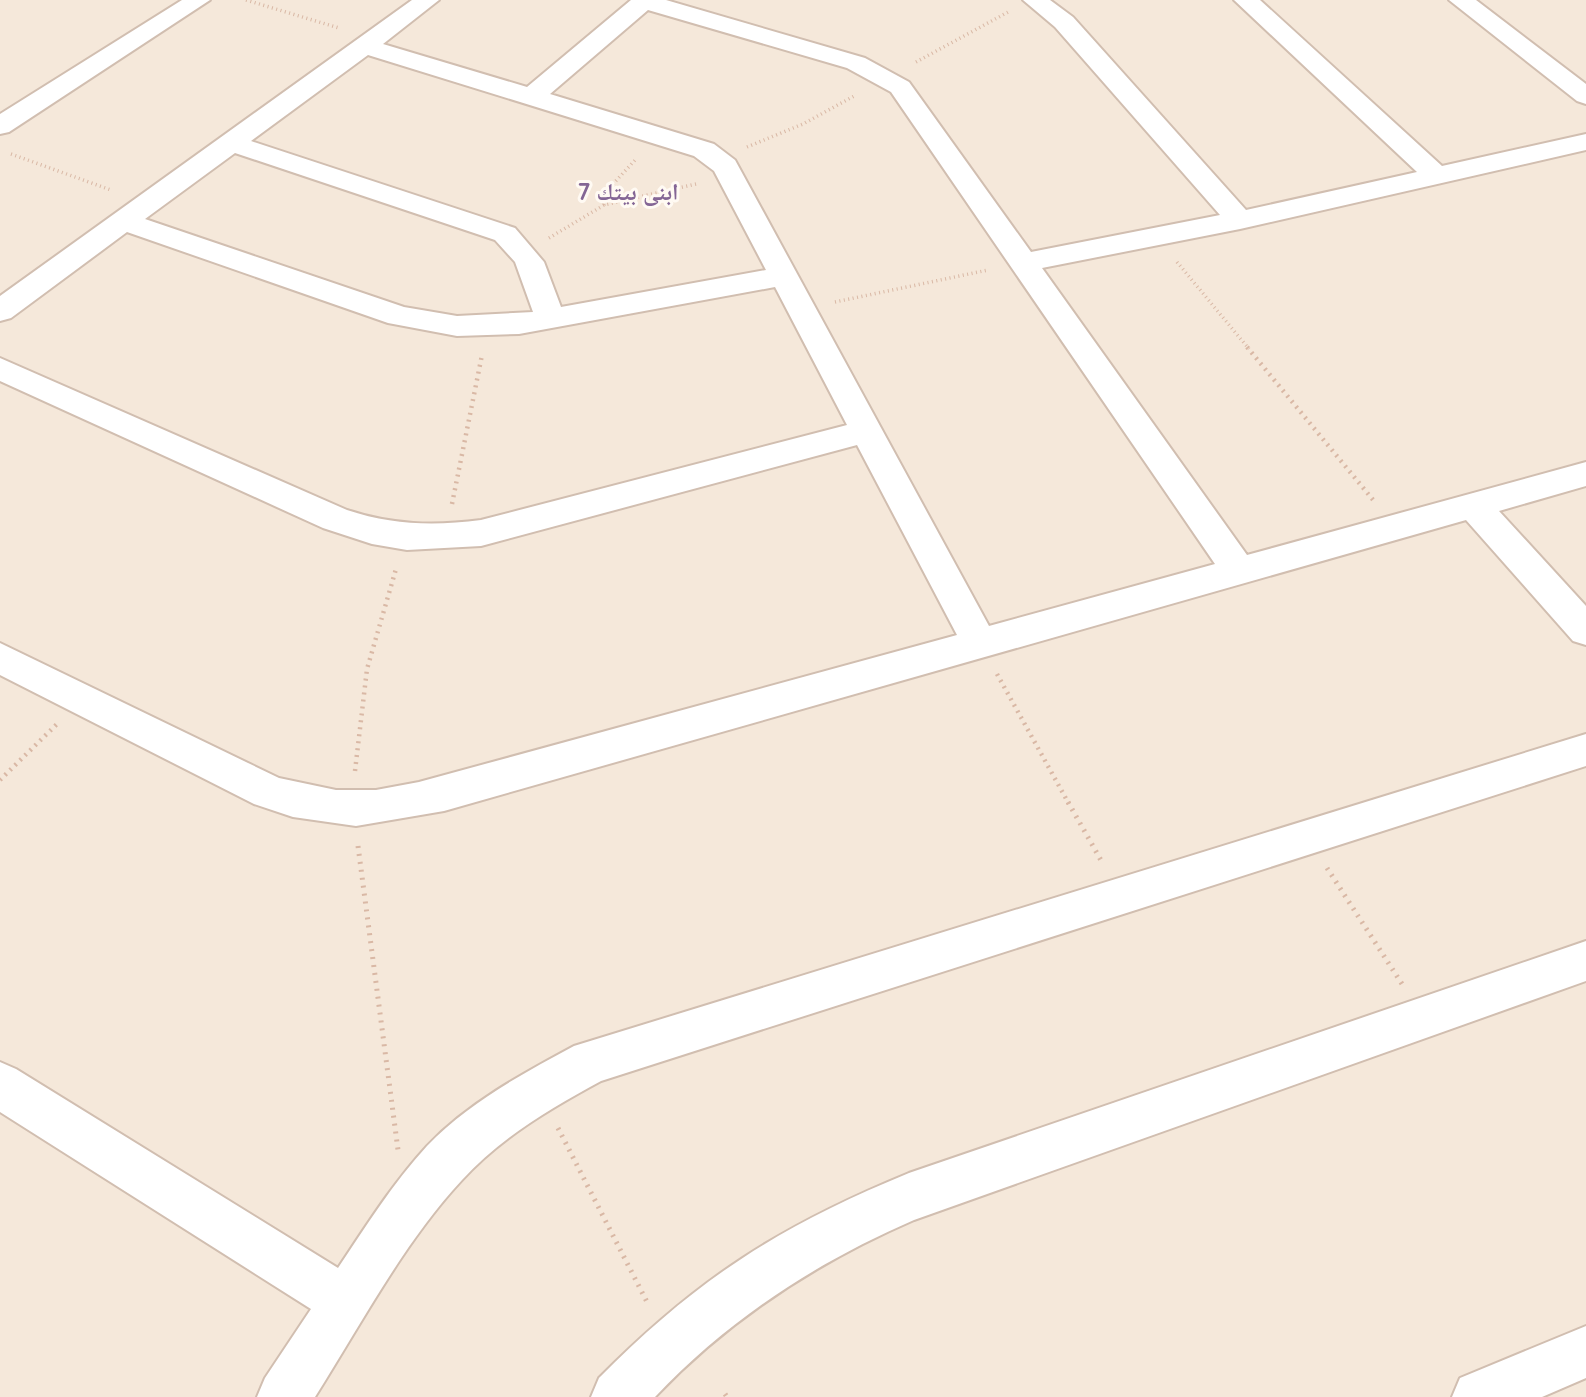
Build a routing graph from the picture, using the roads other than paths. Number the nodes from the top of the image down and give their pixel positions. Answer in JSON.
{"nodes":[{"id":1,"x":198,"y":0,"type":"edge"},
{"id":2,"x":427,"y":0,"type":"edge"},
{"id":3,"x":1035,"y":0,"type":"edge"},
{"id":4,"x":1245,"y":0,"type":"edge"},
{"id":5,"x":1461,"y":0,"type":"edge"},
{"id":6,"x":644,"y":1,"type":"edge"},
{"id":7,"x":369,"y":42,"type":"junction"},
{"id":8,"x":532,"y":96,"type":"junction"},
{"id":9,"x":1586,"y":96,"type":"edge"},
{"id":10,"x":0,"y":126,"type":"edge"},
{"id":11,"x":1586,"y":142,"type":"edge"},
{"id":12,"x":231,"y":143,"type":"junction"},
{"id":13,"x":1437,"y":176,"type":"junction"},
{"id":14,"x":1240,"y":220,"type":"junction"},
{"id":15,"x":123,"y":221,"type":"junction"},
{"id":16,"x":1024,"y":262,"type":"junction"},
{"id":17,"x":785,"y":276,"type":"junction"},
{"id":18,"x":0,"y":311,"type":"edge"},
{"id":19,"x":550,"y":319,"type":"junction"},
{"id":20,"x":0,"y":368,"type":"edge"},
{"id":21,"x":867,"y":431,"type":"junction"},
{"id":22,"x":1586,"y":474,"type":"edge"},
{"id":23,"x":1473,"y":505,"type":"junction"},
{"id":24,"x":1239,"y":571,"type":"junction"},
{"id":25,"x":1586,"y":631,"type":"edge"},
{"id":26,"x":980,"y":643,"type":"junction"},
{"id":27,"x":0,"y":658,"type":"edge"},
{"id":28,"x":1586,"y":750,"type":"edge"},
{"id":29,"x":1586,"y":961,"type":"edge"},
{"id":30,"x":0,"y":1085,"type":"edge"},
{"id":31,"x":346,"y":1302,"type":"junction"},
{"id":32,"x":1586,"y":1352,"type":"edge"},
{"id":33,"x":284,"y":1397,"type":"edge"},
{"id":34,"x":618,"y":1397,"type":"edge"},
{"id":35,"x":1479,"y":1397,"type":"edge"}],
"edges":[{"from":1,"to":10,"type":"street"},
{"from":2,"to":7,"type":"street"},
{"from":3,"to":14,"type":"street"},
{"from":4,"to":13,"type":"street"},
{"from":5,"to":9,"type":"street"},
{"from":6,"to":8,"type":"street"},
{"from":6,"to":16,"type":"street"},
{"from":7,"to":8,"type":"street"},
{"from":7,"to":12,"type":"street"},
{"from":8,"to":17,"type":"street"},
{"from":11,"to":13,"type":"street"},
{"from":12,"to":15,"type":"street"},
{"from":12,"to":19,"type":"street"},
{"from":13,"to":14,"type":"street"},
{"from":14,"to":16,"type":"street"},
{"from":15,"to":18,"type":"street"},
{"from":15,"to":19,"type":"street"},
{"from":16,"to":24,"type":"street"},
{"from":17,"to":19,"type":"street"},
{"from":17,"to":21,"type":"street"},
{"from":20,"to":21,"type":"street"},
{"from":21,"to":26,"type":"street"},
{"from":22,"to":23,"type":"street"},
{"from":23,"to":24,"type":"street"},
{"from":23,"to":25,"type":"street"},
{"from":24,"to":26,"type":"street"},
{"from":26,"to":27,"type":"street"},
{"from":28,"to":31,"type":"street"},
{"from":29,"to":34,"type":"street"},
{"from":30,"to":31,"type":"street"},
{"from":31,"to":33,"type":"street"},
{"from":32,"to":35,"type":"street"}]}
